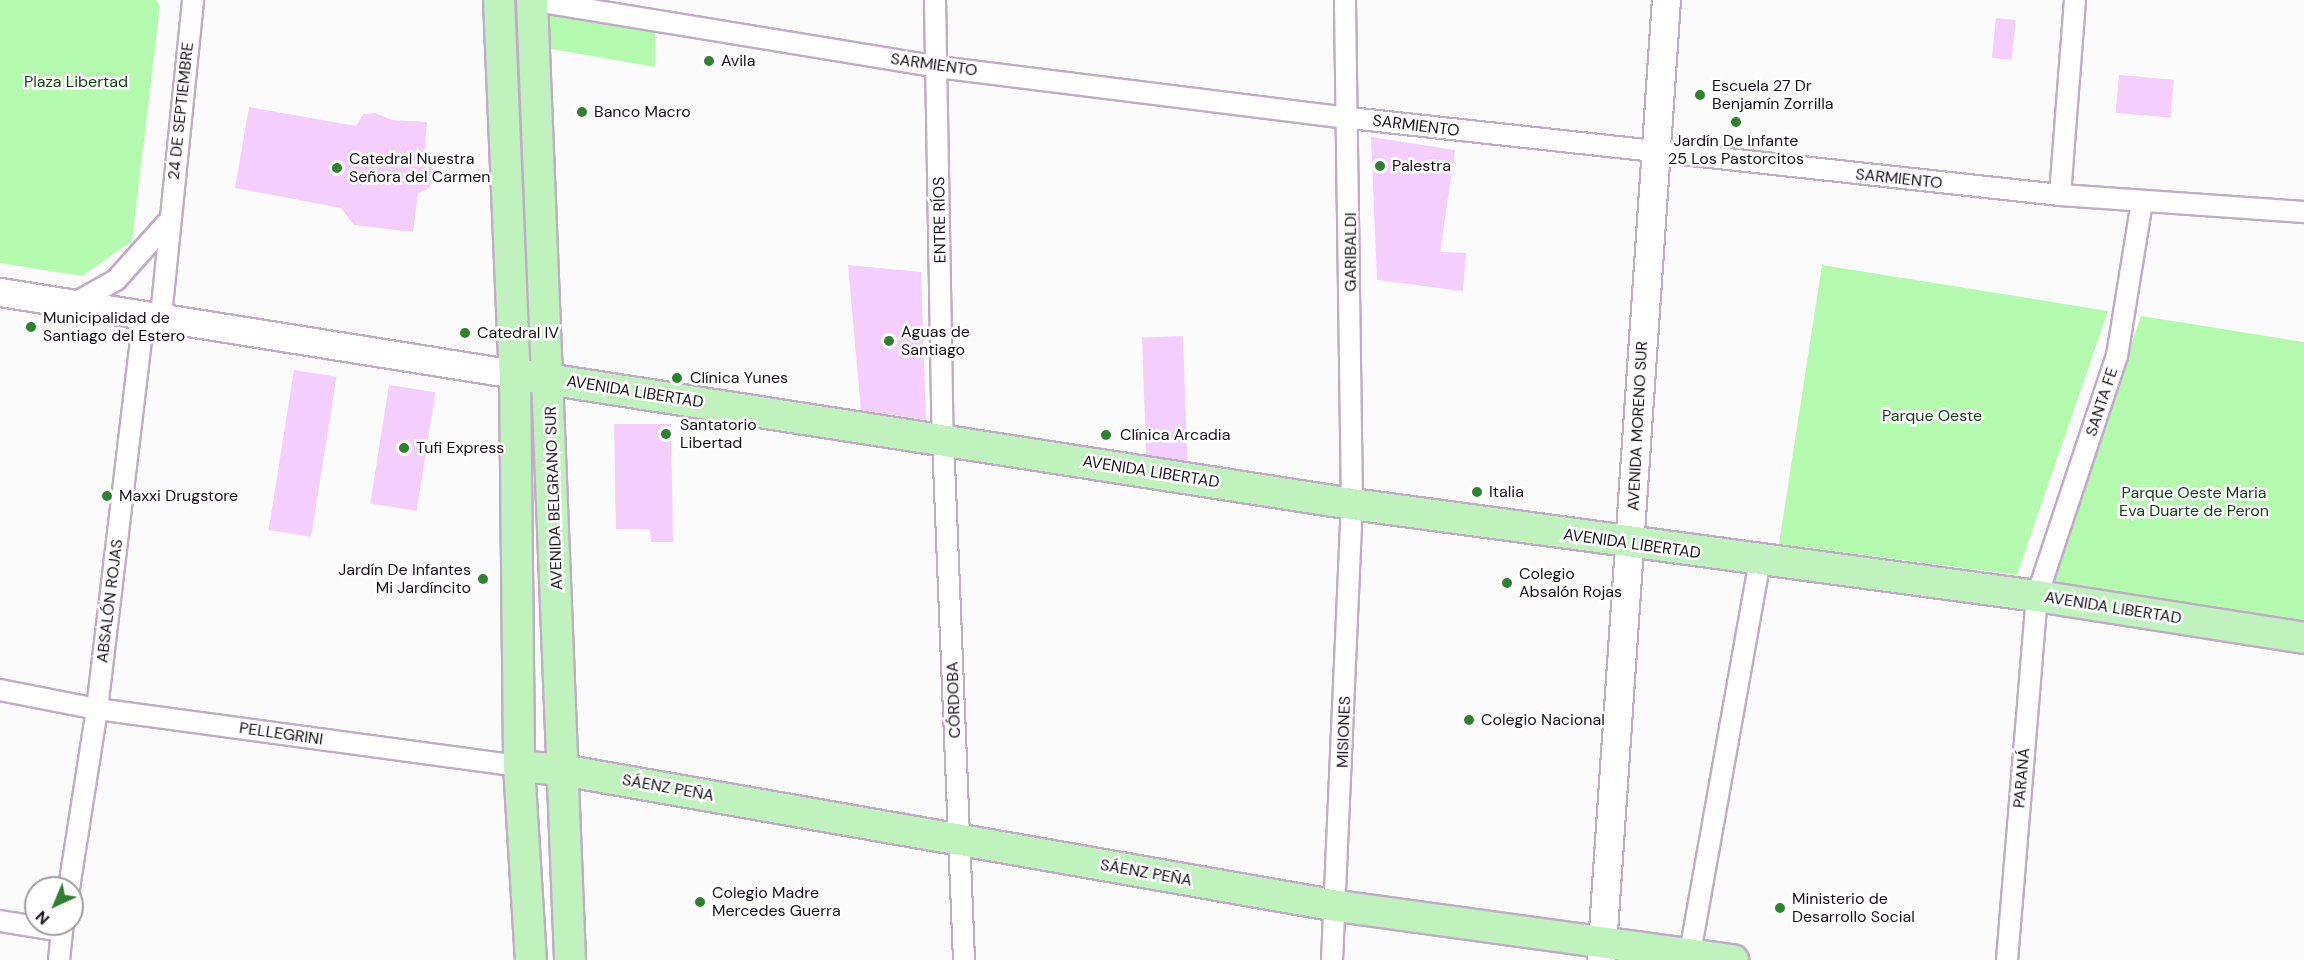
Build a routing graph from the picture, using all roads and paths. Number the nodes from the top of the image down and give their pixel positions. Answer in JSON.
{"nodes":[{"id":1,"x":193,"y":0,"type":"edge"},
{"id":2,"x":499,"y":0,"type":"edge"},
{"id":3,"x":532,"y":0,"type":"edge"},
{"id":4,"x":935,"y":0,"type":"edge"},
{"id":5,"x":1345,"y":0,"type":"edge"},
{"id":6,"x":1666,"y":0,"type":"edge"},
{"id":7,"x":2075,"y":0,"type":"edge"},
{"id":8,"x":938,"y":67,"type":"junction"},
{"id":9,"x":1350,"y":118,"type":"junction"},
{"id":10,"x":1654,"y":154,"type":"junction"},
{"id":11,"x":2060,"y":195,"type":"junction"},
{"id":12,"x":2142,"y":202,"type":"junction"},
{"id":13,"x":2304,"y":212,"type":"edge"},
{"id":14,"x":168,"y":222,"type":"junction"},
{"id":15,"x":0,"y":292,"type":"edge"},
{"id":16,"x":77,"y":302,"type":"junction"},
{"id":17,"x":153,"y":315,"type":"junction"},
{"id":18,"x":515,"y":374,"type":"junction"},
{"id":19,"x":550,"y":380,"type":"junction"},
{"id":20,"x":943,"y":439,"type":"junction"},
{"id":21,"x":1352,"y":504,"type":"junction"},
{"id":22,"x":1631,"y":544,"type":"junction"},
{"id":23,"x":1760,"y":561,"type":"junction"},
{"id":24,"x":2037,"y":596,"type":"junction"},
{"id":25,"x":2304,"y":638,"type":"edge"},
{"id":26,"x":0,"y":690,"type":"edge"},
{"id":27,"x":98,"y":709,"type":"junction"},
{"id":28,"x":519,"y":766,"type":"junction"},
{"id":29,"x":562,"y":770,"type":"junction"},
{"id":30,"x":960,"y":840,"type":"junction"},
{"id":31,"x":71,"y":876,"type":"edge"},
{"id":32,"x":1337,"y":906,"type":"junction"},
{"id":33,"x":0,"y":921,"type":"edge"},
{"id":34,"x":24,"y":923,"type":"edge"},
{"id":35,"x":61,"y":936,"type":"edge"},
{"id":36,"x":1601,"y":951,"type":"edge"},
{"id":37,"x":1690,"y":953,"type":"junction"},
{"id":38,"x":59,"y":960,"type":"edge"},
{"id":39,"x":531,"y":960,"type":"edge"},
{"id":40,"x":570,"y":960,"type":"edge"},
{"id":41,"x":964,"y":960,"type":"edge"},
{"id":42,"x":1332,"y":960,"type":"edge"},
{"id":43,"x":1732,"y":960,"type":"edge"},
{"id":44,"x":2007,"y":960,"type":"edge"}],
"edges":[{"from":1,"to":14,"type":"street","name":"24 DE SEPTIEMBRE"},
{"from":2,"to":18,"type":"main road"},
{"from":3,"to":8,"type":"street","name":"SARMIENTO"},
{"from":3,"to":19,"type":"main road","name":"AVENIDA BELGRANO SUR"},
{"from":4,"to":8,"type":"street","name":"ENTRE RÍOS"},
{"from":5,"to":9,"type":"street","name":"GARIBALDI"},
{"from":6,"to":10,"type":"street","name":"AVENIDA MORENO SUR"},
{"from":7,"to":11,"type":"street"},
{"from":8,"to":9,"type":"street","name":"SARMIENTO"},
{"from":8,"to":20,"type":"street","name":"ENTRE RÍOS"},
{"from":9,"to":10,"type":"street","name":"SARMIENTO"},
{"from":9,"to":21,"type":"street","name":"GARIBALDI"},
{"from":10,"to":11,"type":"street","name":"SARMIENTO"},
{"from":10,"to":22,"type":"street","name":"AVENIDA MORENO SUR"},
{"from":11,"to":12,"type":"street","name":"SARMIENTO"},
{"from":12,"to":13,"type":"street","name":"SARMIENTO"},
{"from":12,"to":24,"type":"street","name":"SANTA FE"},
{"from":14,"to":16,"type":"street"},
{"from":14,"to":17,"type":"street","name":"24 DE SEPTIEMBRE"},
{"from":15,"to":16,"type":"street","name":"AVENIDA LIBERTAD"},
{"from":16,"to":17,"type":"street","name":"AVENIDA LIBERTAD"},
{"from":17,"to":18,"type":"street","name":"AVENIDA LIBERTAD"},
{"from":17,"to":27,"type":"street","name":"ABSALÓN ROJAS"},
{"from":18,"to":19,"type":"main road","name":"AVENIDA LIBERTAD"},
{"from":18,"to":28,"type":"main road"},
{"from":19,"to":20,"type":"main road","name":"AVENIDA LIBERTAD"},
{"from":19,"to":29,"type":"main road","name":"AVENIDA BELGRANO SUR"},
{"from":20,"to":21,"type":"main road","name":"AVENIDA LIBERTAD"},
{"from":20,"to":30,"type":"street","name":"CÓRDOBA"},
{"from":21,"to":22,"type":"main road","name":"AVENIDA LIBERTAD"},
{"from":21,"to":32,"type":"street","name":"MISIONES"},
{"from":22,"to":23,"type":"main road","name":"AVENIDA LIBERTAD"},
{"from":22,"to":36,"type":"street","name":"AVENIDA MORENO SUR"},
{"from":23,"to":24,"type":"main road","name":"AVENIDA LIBERTAD"},
{"from":23,"to":37,"type":"street"},
{"from":24,"to":25,"type":"main road","name":"AVENIDA LIBERTAD"},
{"from":24,"to":44,"type":"street","name":"PARANÁ"},
{"from":26,"to":27,"type":"street","name":"PELLEGRINI"},
{"from":27,"to":28,"type":"street","name":"PELLEGRINI"},
{"from":27,"to":31,"type":"street","name":"ABSALÓN ROJAS"},
{"from":28,"to":29,"type":"main road","name":"PELLEGRINI"},
{"from":28,"to":39,"type":"main road"},
{"from":29,"to":30,"type":"main road","name":"SÁENZ PEÑA"},
{"from":29,"to":40,"type":"main road","name":"AVENIDA BELGRANO SUR"},
{"from":30,"to":32,"type":"main road","name":"SÁENZ PEÑA"},
{"from":30,"to":41,"type":"street","name":"CÓRDOBA"},
{"from":32,"to":36,"type":"main road","name":"SÁENZ PEÑA"},
{"from":32,"to":42,"type":"street","name":"MISIONES"},
{"from":33,"to":34,"type":"street"},
{"from":35,"to":38,"type":"street"},
{"from":36,"to":37,"type":"main road","name":"SÁENZ PEÑA"},
{"from":37,"to":43,"type":"main road","name":"SÁENZ PEÑA"}]}
